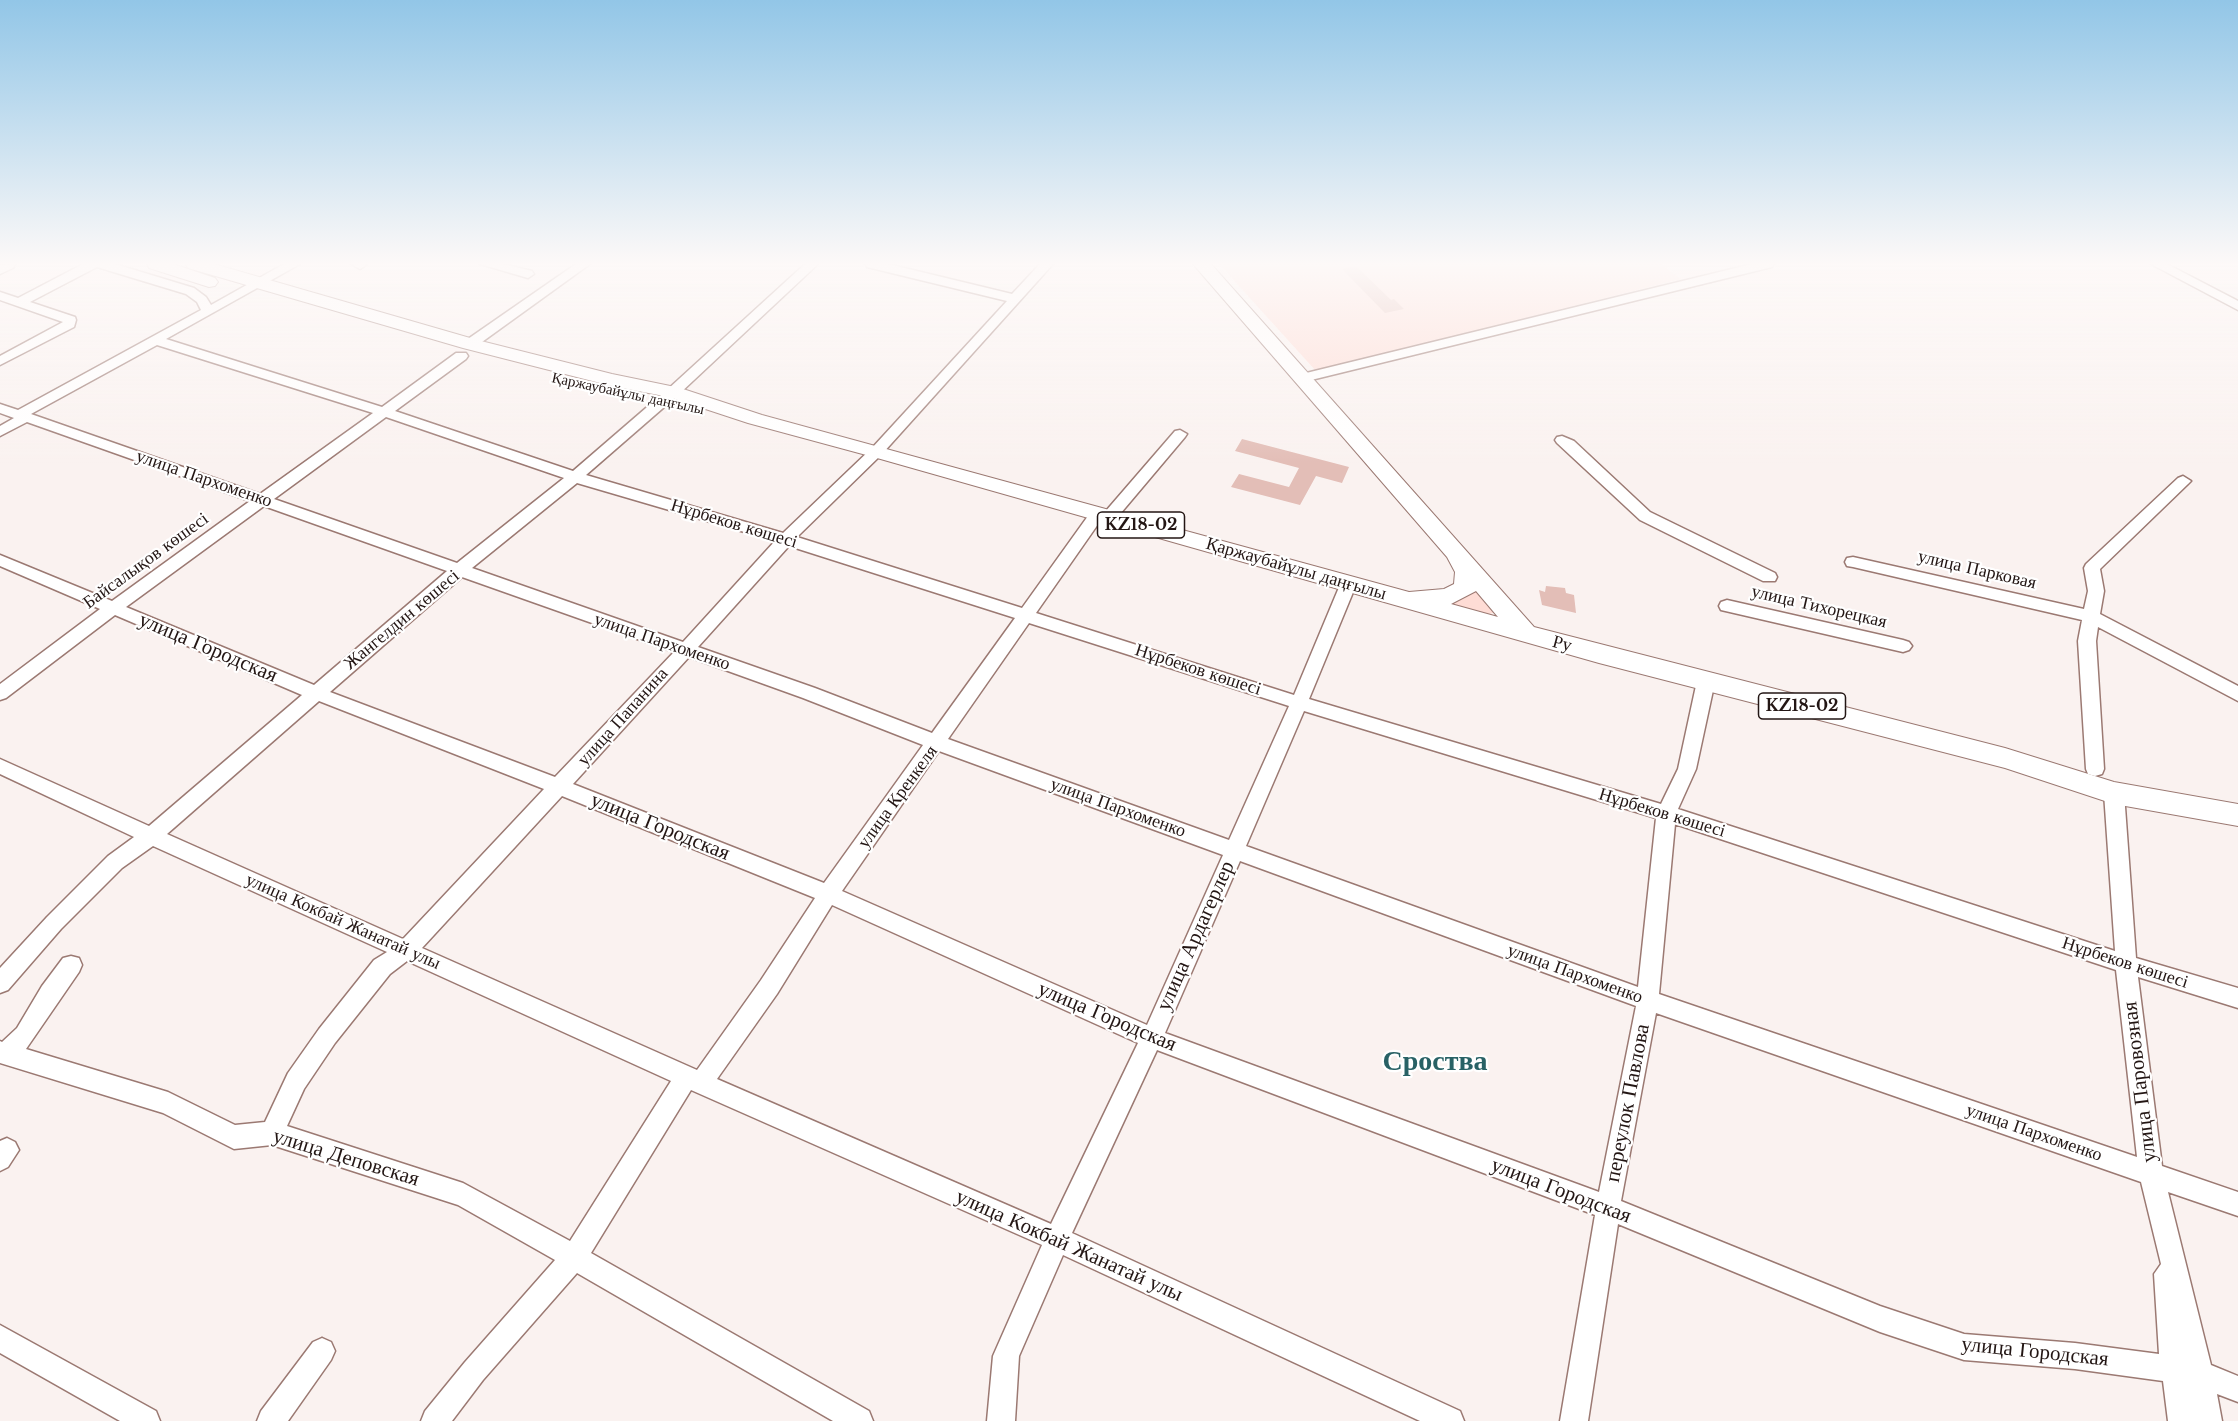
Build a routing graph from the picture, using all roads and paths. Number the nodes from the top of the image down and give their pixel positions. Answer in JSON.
{"nodes":[{"id":1,"x":57,"y":330,"type":"edge"},
{"id":2,"x":175,"y":330,"type":"edge"},
{"id":3,"x":398,"y":330,"type":"edge"},
{"id":4,"x":492,"y":330,"type":"edge"},
{"id":5,"x":739,"y":330,"type":"edge"},
{"id":6,"x":987,"y":330,"type":"edge"},
{"id":7,"x":1260,"y":330,"type":"edge"},
{"id":8,"x":1498,"y":330,"type":"edge"},
{"id":9,"x":158,"y":340,"type":"junction"},
{"id":10,"x":465,"y":350,"type":"junction"},
{"id":11,"x":0,"y":361,"type":"edge"},
{"id":12,"x":1303,"y":378,"type":"junction"},
{"id":13,"x":665,"y":398,"type":"junction"},
{"id":14,"x":0,"y":408,"type":"edge"},
{"id":15,"x":384,"y":412,"type":"junction"},
{"id":16,"x":22,"y":416,"type":"junction"},
{"id":17,"x":0,"y":432,"type":"edge"},
{"id":18,"x":1180,"y":434,"type":"dead end"},
{"id":19,"x":1562,"y":440,"type":"dead end"},
{"id":20,"x":877,"y":451,"type":"junction"},
{"id":21,"x":575,"y":477,"type":"junction"},
{"id":22,"x":2183,"y":481,"type":"dead end"},
{"id":23,"x":265,"y":500,"type":"junction"},
{"id":24,"x":1104,"y":515,"type":"junction"},
{"id":25,"x":786,"y":539,"type":"junction"},
{"id":26,"x":1448,"y":542,"type":"junction"},
{"id":27,"x":0,"y":560,"type":"edge"},
{"id":28,"x":1853,"y":562,"type":"dead end"},
{"id":29,"x":459,"y":570,"type":"junction"},
{"id":30,"x":1769,"y":577,"type":"dead end"},
{"id":31,"x":1358,"y":587,"type":"junction"},
{"id":32,"x":1499,"y":602,"type":"junction"},
{"id":33,"x":1727,"y":606,"type":"dead end"},
{"id":34,"x":113,"y":608,"type":"junction"},
{"id":35,"x":1025,"y":614,"type":"junction"},
{"id":36,"x":2092,"y":616,"type":"junction"},
{"id":37,"x":1525,"y":633,"type":"junction"},
{"id":38,"x":1902,"y":646,"type":"dead end"},
{"id":39,"x":684,"y":650,"type":"junction"},
{"id":40,"x":1599,"y":654,"type":"junction"},
{"id":41,"x":1706,"y":681,"type":"junction"},
{"id":42,"x":0,"y":693,"type":"edge"},
{"id":43,"x":315,"y":693,"type":"junction"},
{"id":44,"x":2238,"y":694,"type":"edge"},
{"id":45,"x":1299,"y":704,"type":"junction"},
{"id":46,"x":937,"y":743,"type":"junction"},
{"id":47,"x":0,"y":765,"type":"edge"},
{"id":48,"x":2085,"y":773,"type":"junction"},
{"id":49,"x":560,"y":787,"type":"junction"},
{"id":50,"x":2121,"y":788,"type":"junction"},
{"id":51,"x":1666,"y":813,"type":"junction"},
{"id":52,"x":2232,"y":814,"type":"edge"},
{"id":53,"x":152,"y":836,"type":"junction"},
{"id":54,"x":1234,"y":850,"type":"junction"},
{"id":55,"x":828,"y":894,"type":"junction"},
{"id":56,"x":406,"y":950,"type":"junction"},
{"id":57,"x":2126,"y":964,"type":"junction"},
{"id":58,"x":71,"y":965,"type":"dead end"},
{"id":59,"x":0,"y":983,"type":"edge"},
{"id":60,"x":2238,"y":998,"type":"edge"},
{"id":61,"x":1648,"y":1000,"type":"junction"},
{"id":62,"x":1152,"y":1038,"type":"junction"},
{"id":63,"x":4,"y":1053,"type":"edge"},
{"id":64,"x":694,"y":1080,"type":"junction"},
{"id":65,"x":272,"y":1133,"type":"junction"},
{"id":66,"x":2151,"y":1173,"type":"junction"},
{"id":67,"x":2238,"y":1204,"type":"edge"},
{"id":68,"x":1608,"y":1208,"type":"junction"},
{"id":69,"x":1057,"y":1239,"type":"junction"},
{"id":70,"x":574,"y":1257,"type":"junction"},
{"id":71,"x":0,"y":1338,"type":"edge"},
{"id":72,"x":322,"y":1351,"type":"dead end"},
{"id":73,"x":2188,"y":1372,"type":"junction"},
{"id":74,"x":2238,"y":1389,"type":"edge"},
{"id":75,"x":146,"y":1421,"type":"edge"},
{"id":76,"x":271,"y":1421,"type":"edge"},
{"id":77,"x":435,"y":1421,"type":"edge"},
{"id":78,"x":859,"y":1421,"type":"edge"},
{"id":79,"x":1001,"y":1421,"type":"edge"},
{"id":80,"x":1450,"y":1421,"type":"edge"},
{"id":81,"x":1574,"y":1421,"type":"edge"},
{"id":82,"x":2182,"y":1421,"type":"edge"},
{"id":83,"x":2208,"y":1421,"type":"edge"}],
"edges":[{"from":1,"to":11,"type":"street"},
{"from":2,"to":9,"type":"street"},
{"from":3,"to":10,"type":"highway","name":"Қаржаубайұлы даңғылы","number":"KZ18-02"},
{"from":4,"to":10,"type":"street","name":"Байсалықов көшесі"},
{"from":5,"to":13,"type":"street","name":"Жангелдин көшесі"},
{"from":6,"to":20,"type":"street","name":"улица Папанина"},
{"from":7,"to":12,"type":"highway"},
{"from":8,"to":12,"type":"street"},
{"from":9,"to":15,"type":"street","name":"Нұрбеков көшесі"},
{"from":9,"to":16,"type":"street"},
{"from":10,"to":13,"type":"highway","name":"Қаржаубайұлы даңғылы","number":"KZ18-02"},
{"from":10,"to":15,"type":"street","name":"Байсалықов көшесі"},
{"from":12,"to":26,"type":"highway"},
{"from":13,"to":20,"type":"highway","name":"Қаржаубайұлы даңғылы","number":"KZ18-02"},
{"from":13,"to":21,"type":"street","name":"Жангелдин көшесі"},
{"from":14,"to":16,"type":"street","name":"улица Пархоменко"},
{"from":15,"to":21,"type":"street","name":"Нұрбеков көшесі"},
{"from":15,"to":23,"type":"street","name":"Байсалықов көшесі"},
{"from":16,"to":17,"type":"street"},
{"from":16,"to":23,"type":"street","name":"улица Пархоменко"},
{"from":18,"to":24,"type":"street","name":"улица Кренкеля"},
{"from":19,"to":30,"type":"street"},
{"from":20,"to":24,"type":"highway","name":"Қаржаубайұлы даңғылы","number":"KZ18-02"},
{"from":20,"to":25,"type":"street","name":"улица Папанина"},
{"from":21,"to":25,"type":"street","name":"Нұрбеков көшесі"},
{"from":21,"to":29,"type":"street","name":"Жангелдин көшесі"},
{"from":22,"to":36,"type":"street"},
{"from":23,"to":29,"type":"street","name":"улица Пархоменко"},
{"from":23,"to":34,"type":"street","name":"Байсалықов көшесі"},
{"from":24,"to":31,"type":"highway","name":"Қаржаубайұлы даңғылы","number":"KZ18-02"},
{"from":24,"to":35,"type":"street","name":"улица Кренкеля"},
{"from":25,"to":35,"type":"street","name":"Нұрбеков көшесі"},
{"from":25,"to":39,"type":"street","name":"улица Папанина"},
{"from":26,"to":31,"type":"highway"},
{"from":26,"to":32,"type":"highway"},
{"from":27,"to":34,"type":"street","name":"улица Городская"},
{"from":28,"to":36,"type":"street","name":"улица Парковая"},
{"from":29,"to":39,"type":"street","name":"улица Пархоменко"},
{"from":29,"to":43,"type":"street","name":"Жангелдин көшесі"},
{"from":31,"to":37,"type":"highway","name":"Қаржаубайұлы даңғылы","number":"KZ18-02"},
{"from":31,"to":45,"type":"street","name":"улица Ардагерлер"},
{"from":32,"to":37,"type":"highway"},
{"from":32,"to":40,"type":"highway"},
{"from":33,"to":38,"type":"street","name":"улица Тихорецкая"},
{"from":34,"to":42,"type":"street","name":"Байсалықов көшесі"},
{"from":34,"to":43,"type":"street","name":"улица Городская"},
{"from":35,"to":45,"type":"street","name":"Нұрбеков көшесі"},
{"from":35,"to":46,"type":"street","name":"улица Кренкеля"},
{"from":36,"to":44,"type":"street","name":"улица Парковая"},
{"from":36,"to":48,"type":"street"},
{"from":37,"to":40,"type":"highway","name":"Ру","number":"KZ18-02"},
{"from":39,"to":46,"type":"street","name":"улица Пархоменко"},
{"from":39,"to":49,"type":"street","name":"улица Папанина"},
{"from":40,"to":41,"type":"highway","number":"KZ18-02"},
{"from":41,"to":48,"type":"highway","number":"KZ18-02"},
{"from":41,"to":51,"type":"street","name":"переулок Павлова"},
{"from":43,"to":49,"type":"street","name":"улица Городская"},
{"from":43,"to":53,"type":"street","name":"Жангелдин көшесі"},
{"from":45,"to":51,"type":"street","name":"Нұрбеков көшесі"},
{"from":45,"to":54,"type":"street","name":"улица Ардагерлер"},
{"from":46,"to":54,"type":"street","name":"улица Пархоменко"},
{"from":46,"to":55,"type":"street","name":"улица Кренкеля"},
{"from":47,"to":53,"type":"street","name":"улица Кокбай Жанатай улы"},
{"from":48,"to":50,"type":"highway","number":"KZ18-02"},
{"from":49,"to":55,"type":"street","name":"улица Городская"},
{"from":49,"to":56,"type":"street","name":"улица Папанина"},
{"from":50,"to":52,"type":"highway","number":"KZ18-02"},
{"from":50,"to":57,"type":"street","name":"улица Паровозная"},
{"from":51,"to":57,"type":"street","name":"Нұрбеков көшесі"},
{"from":51,"to":61,"type":"street","name":"переулок Павлова"},
{"from":53,"to":56,"type":"street","name":"улица Кокбай Жанатай улы"},
{"from":53,"to":59,"type":"street","name":"Жангелдин көшесі"},
{"from":54,"to":61,"type":"street","name":"улица Пархоменко"},
{"from":54,"to":62,"type":"street","name":"улица Ардагерлер"},
{"from":55,"to":62,"type":"street","name":"улица Городская"},
{"from":55,"to":64,"type":"street","name":"улица Кренкеля"},
{"from":56,"to":64,"type":"street","name":"улица Кокбай Жанатай улы"},
{"from":56,"to":65,"type":"street","name":"улица Папанина"},
{"from":57,"to":60,"type":"street","name":"Нұрбеков көшесі"},
{"from":57,"to":66,"type":"street","name":"улица Паровозная"},
{"from":58,"to":63,"type":"street","name":"улица Деповская"},
{"from":61,"to":66,"type":"street","name":"улица Пархоменко"},
{"from":61,"to":68,"type":"street","name":"переулок Павлова"},
{"from":62,"to":68,"type":"street","name":"улица Городская"},
{"from":62,"to":69,"type":"street","name":"улица Ардагерлер"},
{"from":63,"to":65,"type":"street","name":"улица Деповская"},
{"from":64,"to":69,"type":"street","name":"улица Кокбай Жанатай улы"},
{"from":64,"to":70,"type":"street"},
{"from":65,"to":70,"type":"street","name":"улица Деповская"},
{"from":66,"to":67,"type":"street","name":"улица Пархоменко"},
{"from":66,"to":73,"type":"street","name":"улица Паровозная"},
{"from":68,"to":73,"type":"street","name":"улица Городская"},
{"from":68,"to":81,"type":"street","name":"переулок Павлова"},
{"from":69,"to":79,"type":"street","name":"улица Ардагерлер"},
{"from":69,"to":80,"type":"street","name":"улица Кокбай Жанатай улы"},
{"from":70,"to":77,"type":"street"},
{"from":70,"to":78,"type":"street","name":"улица Деповская"},
{"from":71,"to":75,"type":"street"},
{"from":72,"to":76,"type":"street"},
{"from":73,"to":74,"type":"street","name":"улица Городская"},
{"from":73,"to":82,"type":"street","name":"улица Паровозная"},
{"from":73,"to":83,"type":"street","name":"улица Паровозная"}]}
